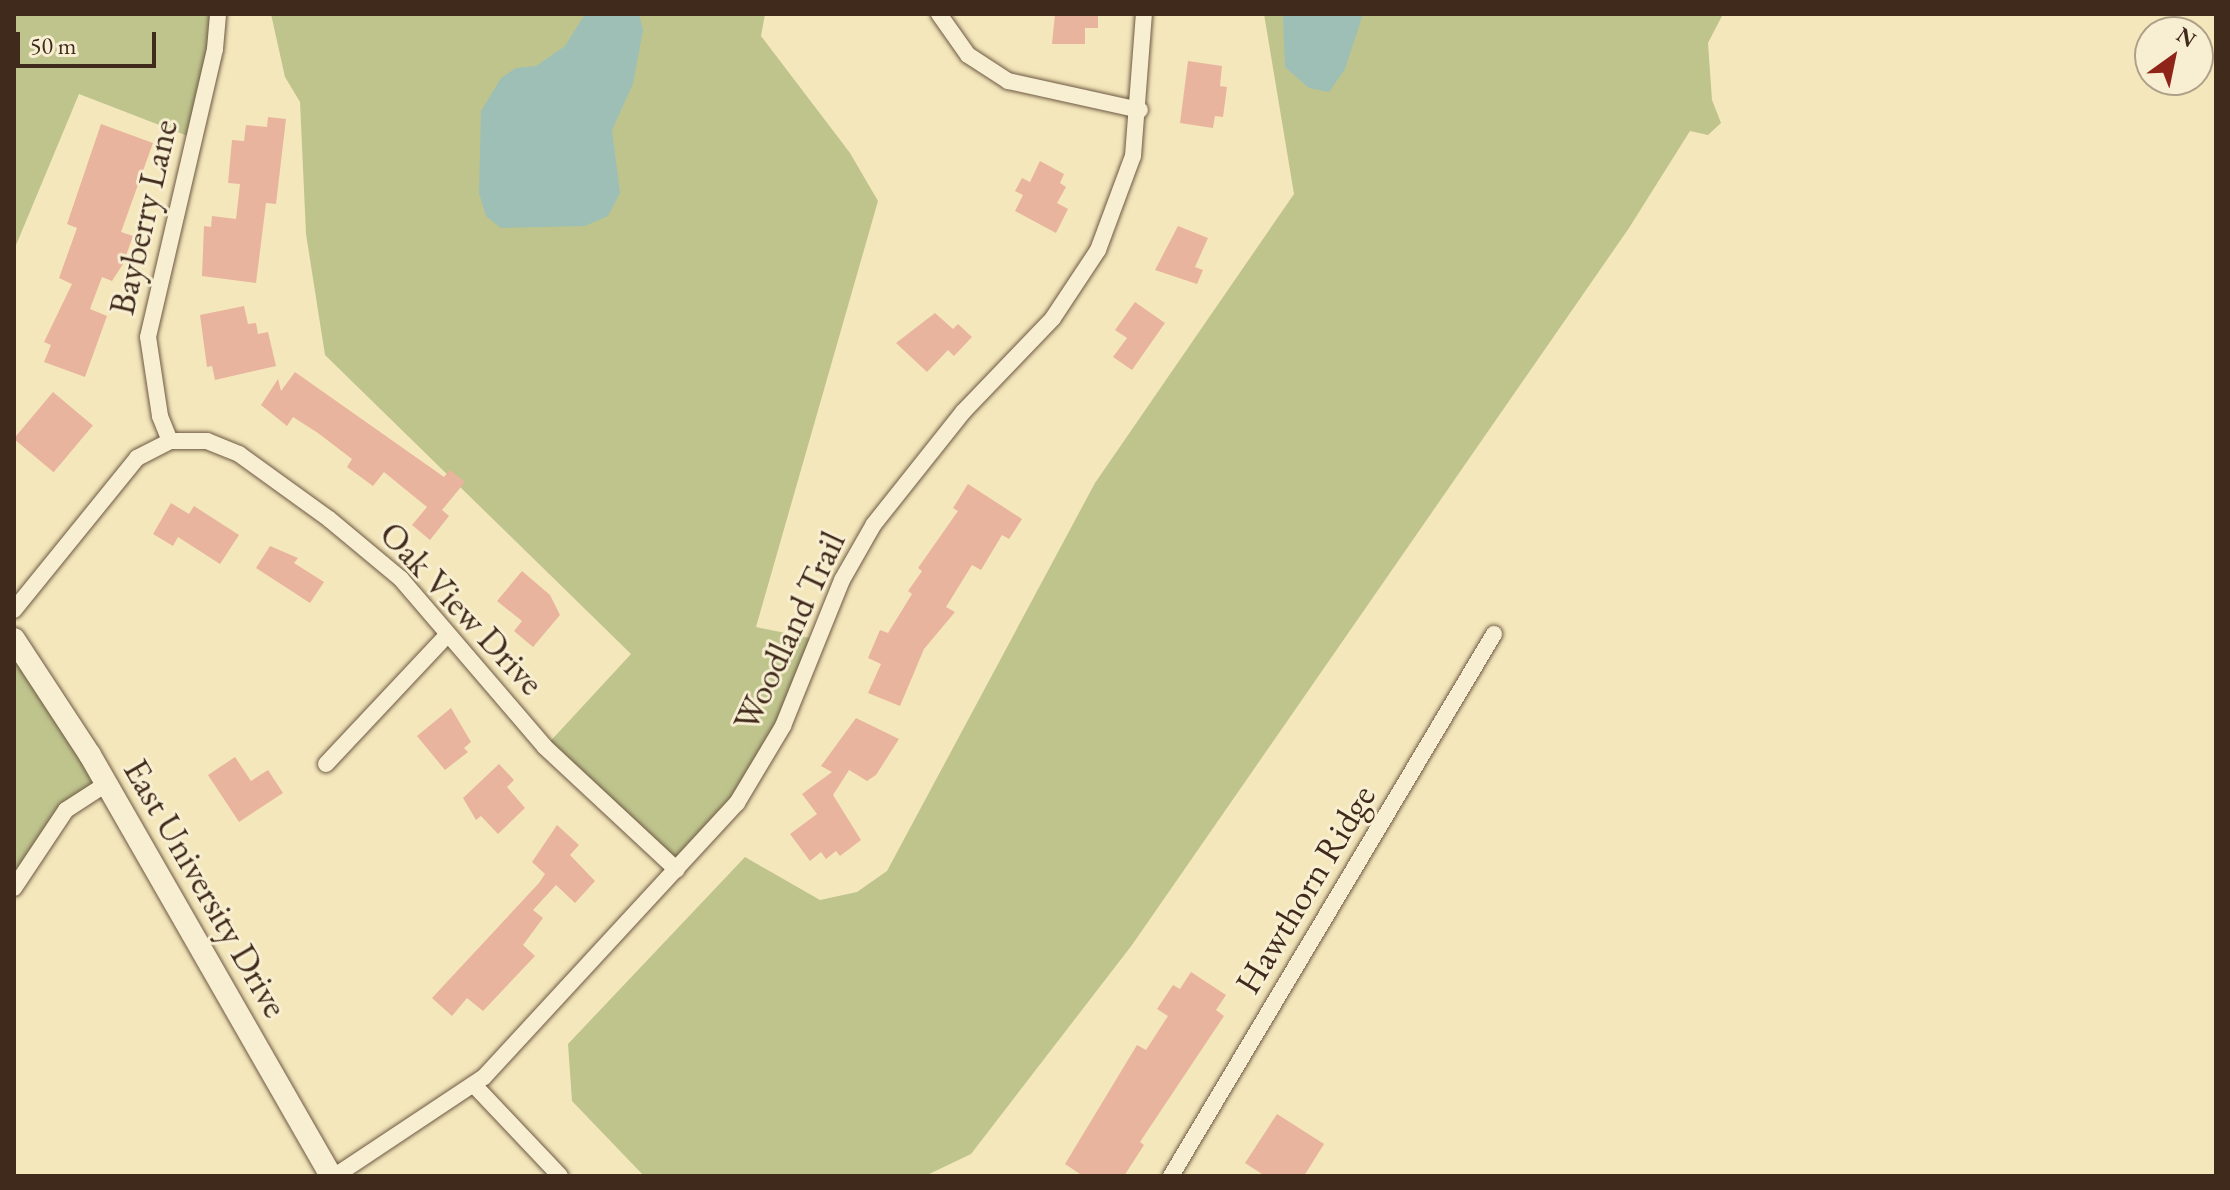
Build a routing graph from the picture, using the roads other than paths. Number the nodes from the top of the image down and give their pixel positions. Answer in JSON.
{"nodes":[{"id":1,"x":218,"y":14,"type":"edge"},
{"id":2,"x":939,"y":14,"type":"edge"},
{"id":3,"x":1144,"y":14,"type":"edge"},
{"id":4,"x":1140,"y":110,"type":"junction"},
{"id":5,"x":170,"y":441,"type":"junction"},
{"id":6,"x":14,"y":610,"type":"edge"},
{"id":7,"x":448,"y":634,"type":"junction"},
{"id":8,"x":1494,"y":634,"type":"dead end"},
{"id":9,"x":14,"y":639,"type":"edge"},
{"id":10,"x":326,"y":764,"type":"dead end"},
{"id":11,"x":106,"y":784,"type":"junction"},
{"id":12,"x":677,"y":870,"type":"junction"},
{"id":13,"x":14,"y":888,"type":"edge"},
{"id":14,"x":474,"y":1085,"type":"junction"},
{"id":15,"x":333,"y":1176,"type":"edge"},
{"id":16,"x":560,"y":1176,"type":"edge"},
{"id":17,"x":1171,"y":1176,"type":"edge"}],
"edges":[{"from":1,"to":5,"type":"street","name":"Bayberry Lane"},
{"from":2,"to":4,"type":"street"},
{"from":3,"to":4,"type":"street","name":"Woodland Trail"},
{"from":4,"to":12,"type":"street","name":"Woodland Trail"},
{"from":5,"to":6,"type":"street"},
{"from":5,"to":7,"type":"street","name":"Oak View Drive"},
{"from":7,"to":10,"type":"street"},
{"from":7,"to":12,"type":"street","name":"Oak View Drive"},
{"from":8,"to":17,"type":"street","name":"Hawthorn Ridge"},
{"from":9,"to":11,"type":"main road","name":"East University Drive"},
{"from":11,"to":13,"type":"street"},
{"from":11,"to":15,"type":"main road","name":"East University Drive"},
{"from":12,"to":14,"type":"street","name":"Woodland Trail"},
{"from":14,"to":15,"type":"street","name":"Woodland Trail"},
{"from":14,"to":16,"type":"street"}]}
